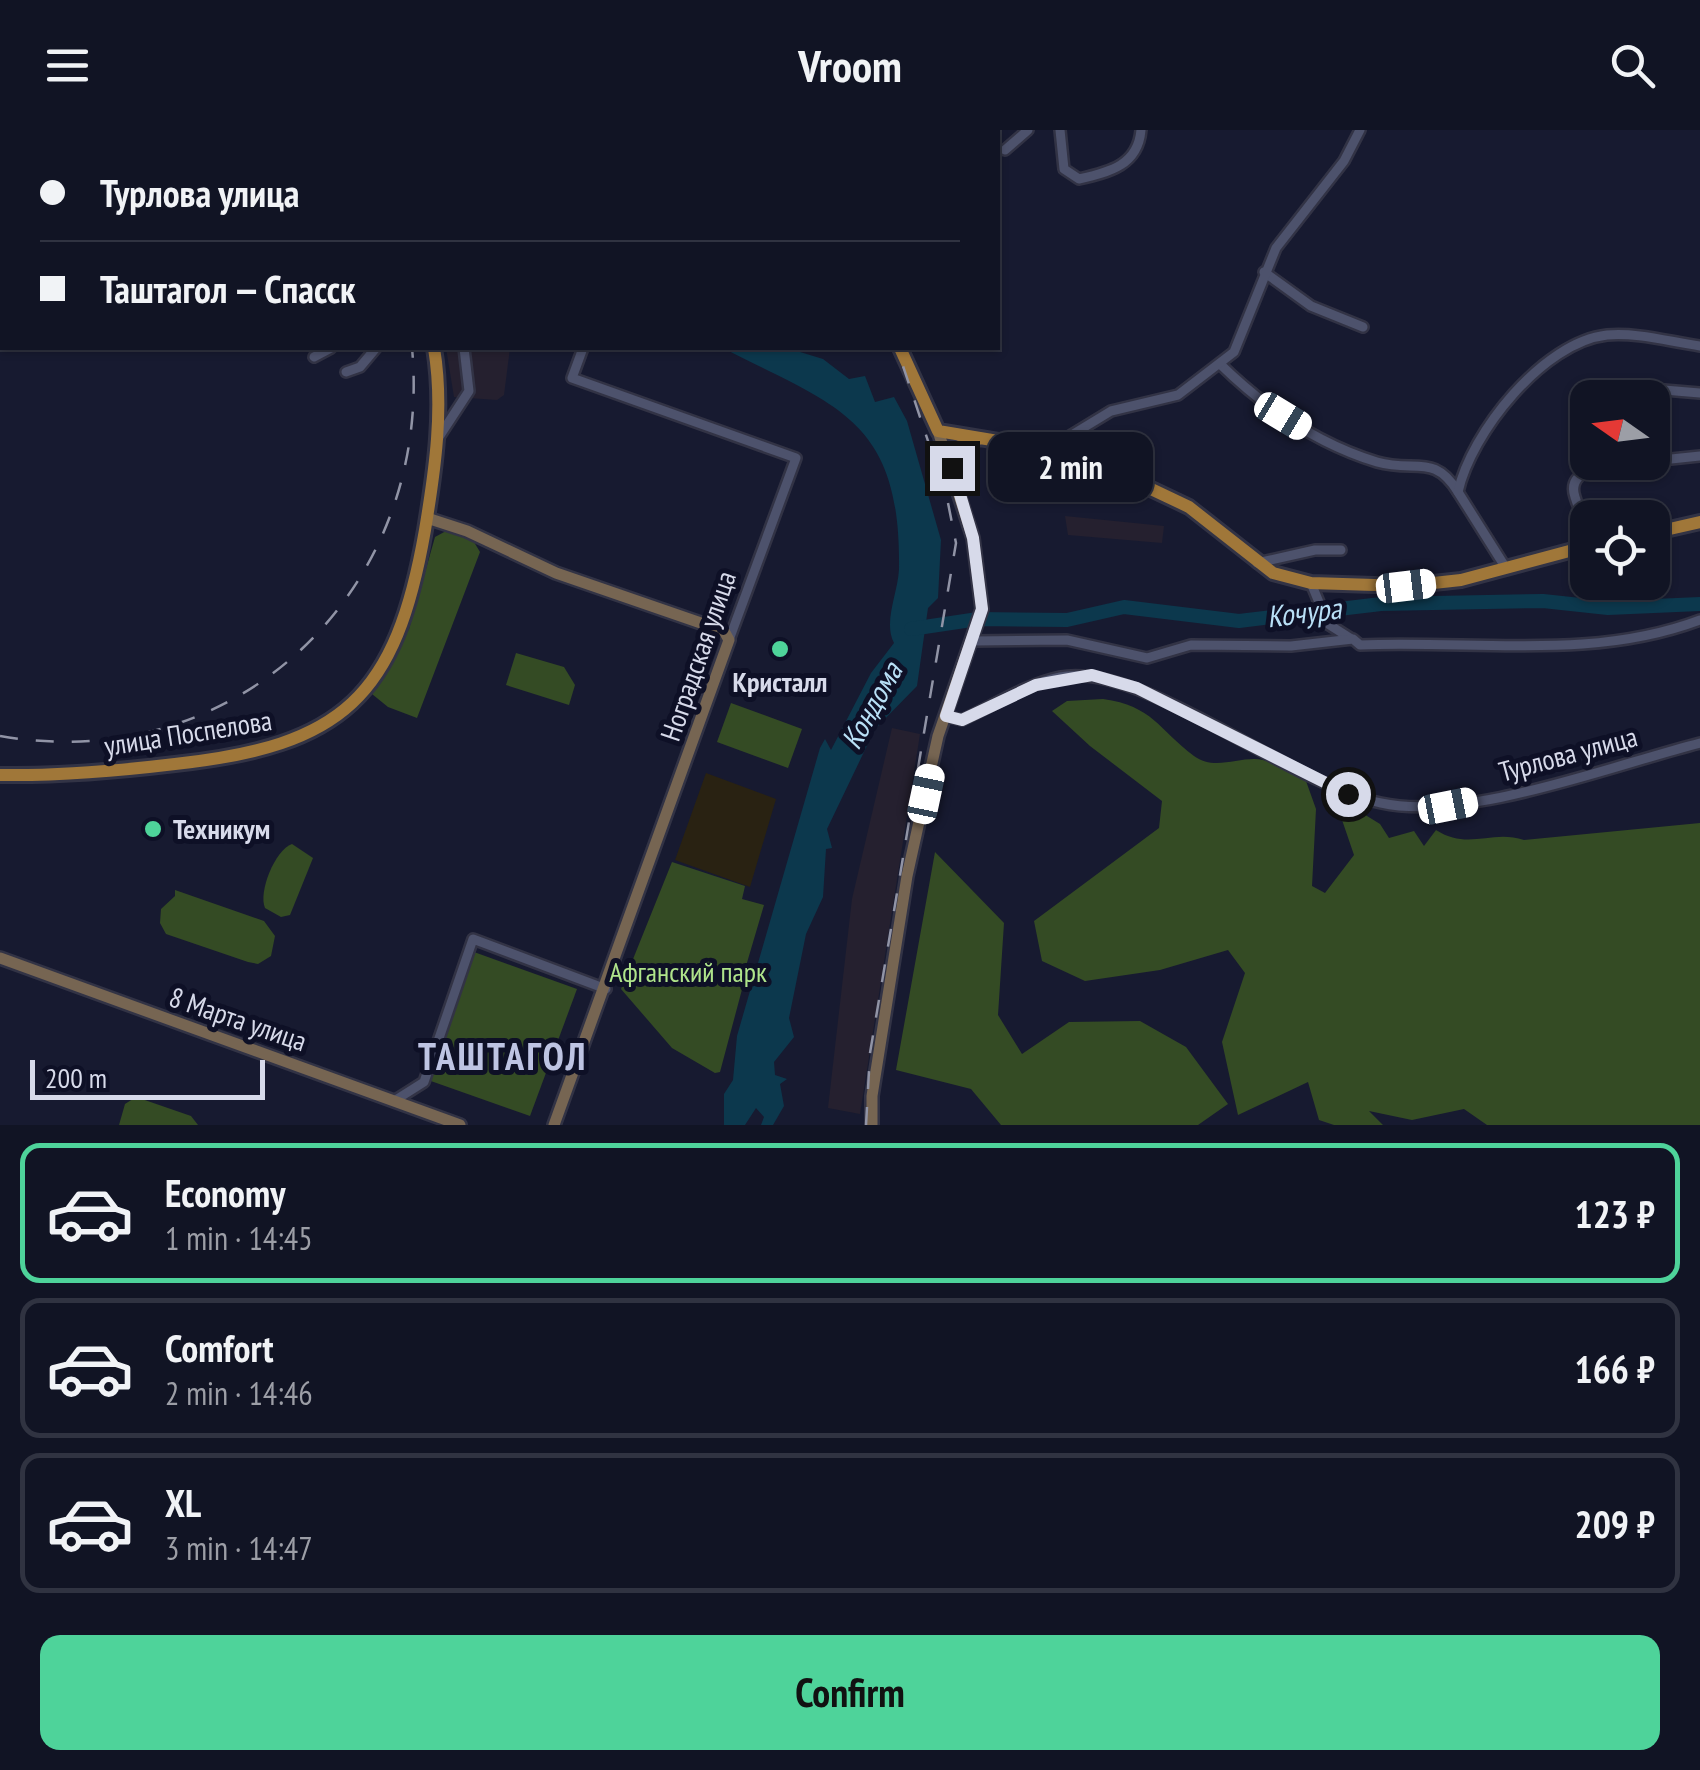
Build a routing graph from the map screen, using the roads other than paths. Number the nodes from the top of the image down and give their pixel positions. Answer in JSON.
{"nodes":[{"id":1,"x":1028,"y":130,"type":"edge"},
{"id":2,"x":1060,"y":130,"type":"edge"},
{"id":3,"x":1141,"y":130,"type":"edge"},
{"id":4,"x":1360,"y":130,"type":"edge"},
{"id":5,"x":1005,"y":150,"type":"dead end"},
{"id":6,"x":1264,"y":272,"type":"junction"},
{"id":7,"x":1363,"y":327,"type":"dead end"},
{"id":8,"x":1700,"y":346,"type":"edge"},
{"id":9,"x":328,"y":350,"type":"edge"},
{"id":10,"x":374,"y":350,"type":"edge"},
{"id":11,"x":434,"y":350,"type":"edge"},
{"id":12,"x":464,"y":350,"type":"edge"},
{"id":13,"x":583,"y":350,"type":"edge"},
{"id":14,"x":901,"y":350,"type":"edge"},
{"id":15,"x":314,"y":358,"type":"dead end"},
{"id":16,"x":1220,"y":364,"type":"junction"},
{"id":17,"x":346,"y":372,"type":"dead end"},
{"id":18,"x":1670,"y":390,"type":"edge"},
{"id":19,"x":1696,"y":393,"type":"edge"},
{"id":20,"x":938,"y":431,"type":"junction"},
{"id":21,"x":982,"y":438,"type":"junction"},
{"id":22,"x":437,"y":440,"type":"junction"},
{"id":23,"x":1042,"y":453,"type":"junction"},
{"id":24,"x":1700,"y":456,"type":"edge"},
{"id":25,"x":1670,"y":459,"type":"edge"},
{"id":26,"x":952,"y":468,"type":"junction"},
{"id":27,"x":1458,"y":492,"type":"junction"},
{"id":28,"x":427,"y":518,"type":"junction"},
{"id":29,"x":1700,"y":522,"type":"edge"},
{"id":30,"x":1670,"y":529,"type":"edge"},
{"id":31,"x":1341,"y":550,"type":"dead end"},
{"id":32,"x":1570,"y":550,"type":"edge"},
{"id":33,"x":1257,"y":563,"type":"junction"},
{"id":34,"x":1504,"y":565,"type":"junction"},
{"id":35,"x":1311,"y":584,"type":"junction"},
{"id":36,"x":1700,"y":620,"type":"edge"},
{"id":37,"x":975,"y":637,"type":"junction"},
{"id":38,"x":1353,"y":639,"type":"junction"},
{"id":39,"x":729,"y":640,"type":"junction"},
{"id":40,"x":946,"y":716,"type":"junction"},
{"id":41,"x":1700,"y":743,"type":"edge"},
{"id":42,"x":0,"y":774,"type":"edge"},
{"id":43,"x":0,"y":958,"type":"edge"},
{"id":44,"x":606,"y":989,"type":"junction"},
{"id":45,"x":394,"y":1100,"type":"junction"},
{"id":46,"x":460,"y":1125,"type":"edge"},
{"id":47,"x":554,"y":1125,"type":"edge"},
{"id":48,"x":872,"y":1125,"type":"edge"}],
"edges":[{"from":1,"to":5,"type":"street"},
{"from":2,"to":3,"type":"street"},
{"from":4,"to":6,"type":"street"},
{"from":6,"to":7,"type":"street"},
{"from":6,"to":16,"type":"street"},
{"from":8,"to":27,"type":"street"},
{"from":9,"to":15,"type":"street"},
{"from":10,"to":17,"type":"street"},
{"from":11,"to":22,"type":"main road","name":"улица Поспелова"},
{"from":12,"to":22,"type":"street"},
{"from":13,"to":39,"type":"street","name":"Ноградская улица"},
{"from":14,"to":20,"type":"main road"},
{"from":16,"to":23,"type":"street"},
{"from":16,"to":27,"type":"street"},
{"from":18,"to":19,"type":"street"},
{"from":20,"to":21,"type":"main road"},
{"from":20,"to":26,"type":"street"},
{"from":21,"to":23,"type":"main road"},
{"from":21,"to":26,"type":"street"},
{"from":22,"to":28,"type":"main road","name":"улица Поспелова"},
{"from":23,"to":33,"type":"main road"},
{"from":24,"to":25,"type":"street"},
{"from":26,"to":37,"type":"street"},
{"from":27,"to":34,"type":"street"},
{"from":28,"to":39,"type":"street"},
{"from":28,"to":42,"type":"main road","name":"улица Поспелова"},
{"from":29,"to":30,"type":"main road"},
{"from":31,"to":33,"type":"street"},
{"from":32,"to":34,"type":"main road"},
{"from":33,"to":35,"type":"main road"},
{"from":34,"to":35,"type":"main road"},
{"from":35,"to":38,"type":"street"},
{"from":36,"to":38,"type":"street"},
{"from":37,"to":38,"type":"street"},
{"from":37,"to":40,"type":"street"},
{"from":39,"to":44,"type":"street","name":"Ноградская улица"},
{"from":40,"to":41,"type":"street","name":"Турлова улица"},
{"from":40,"to":48,"type":"street"},
{"from":43,"to":45,"type":"street","name":"8 Марта улица"},
{"from":44,"to":45,"type":"street"},
{"from":44,"to":47,"type":"street","name":"Ноградская улица"},
{"from":45,"to":46,"type":"street","name":"8 Марта улица"}]}
